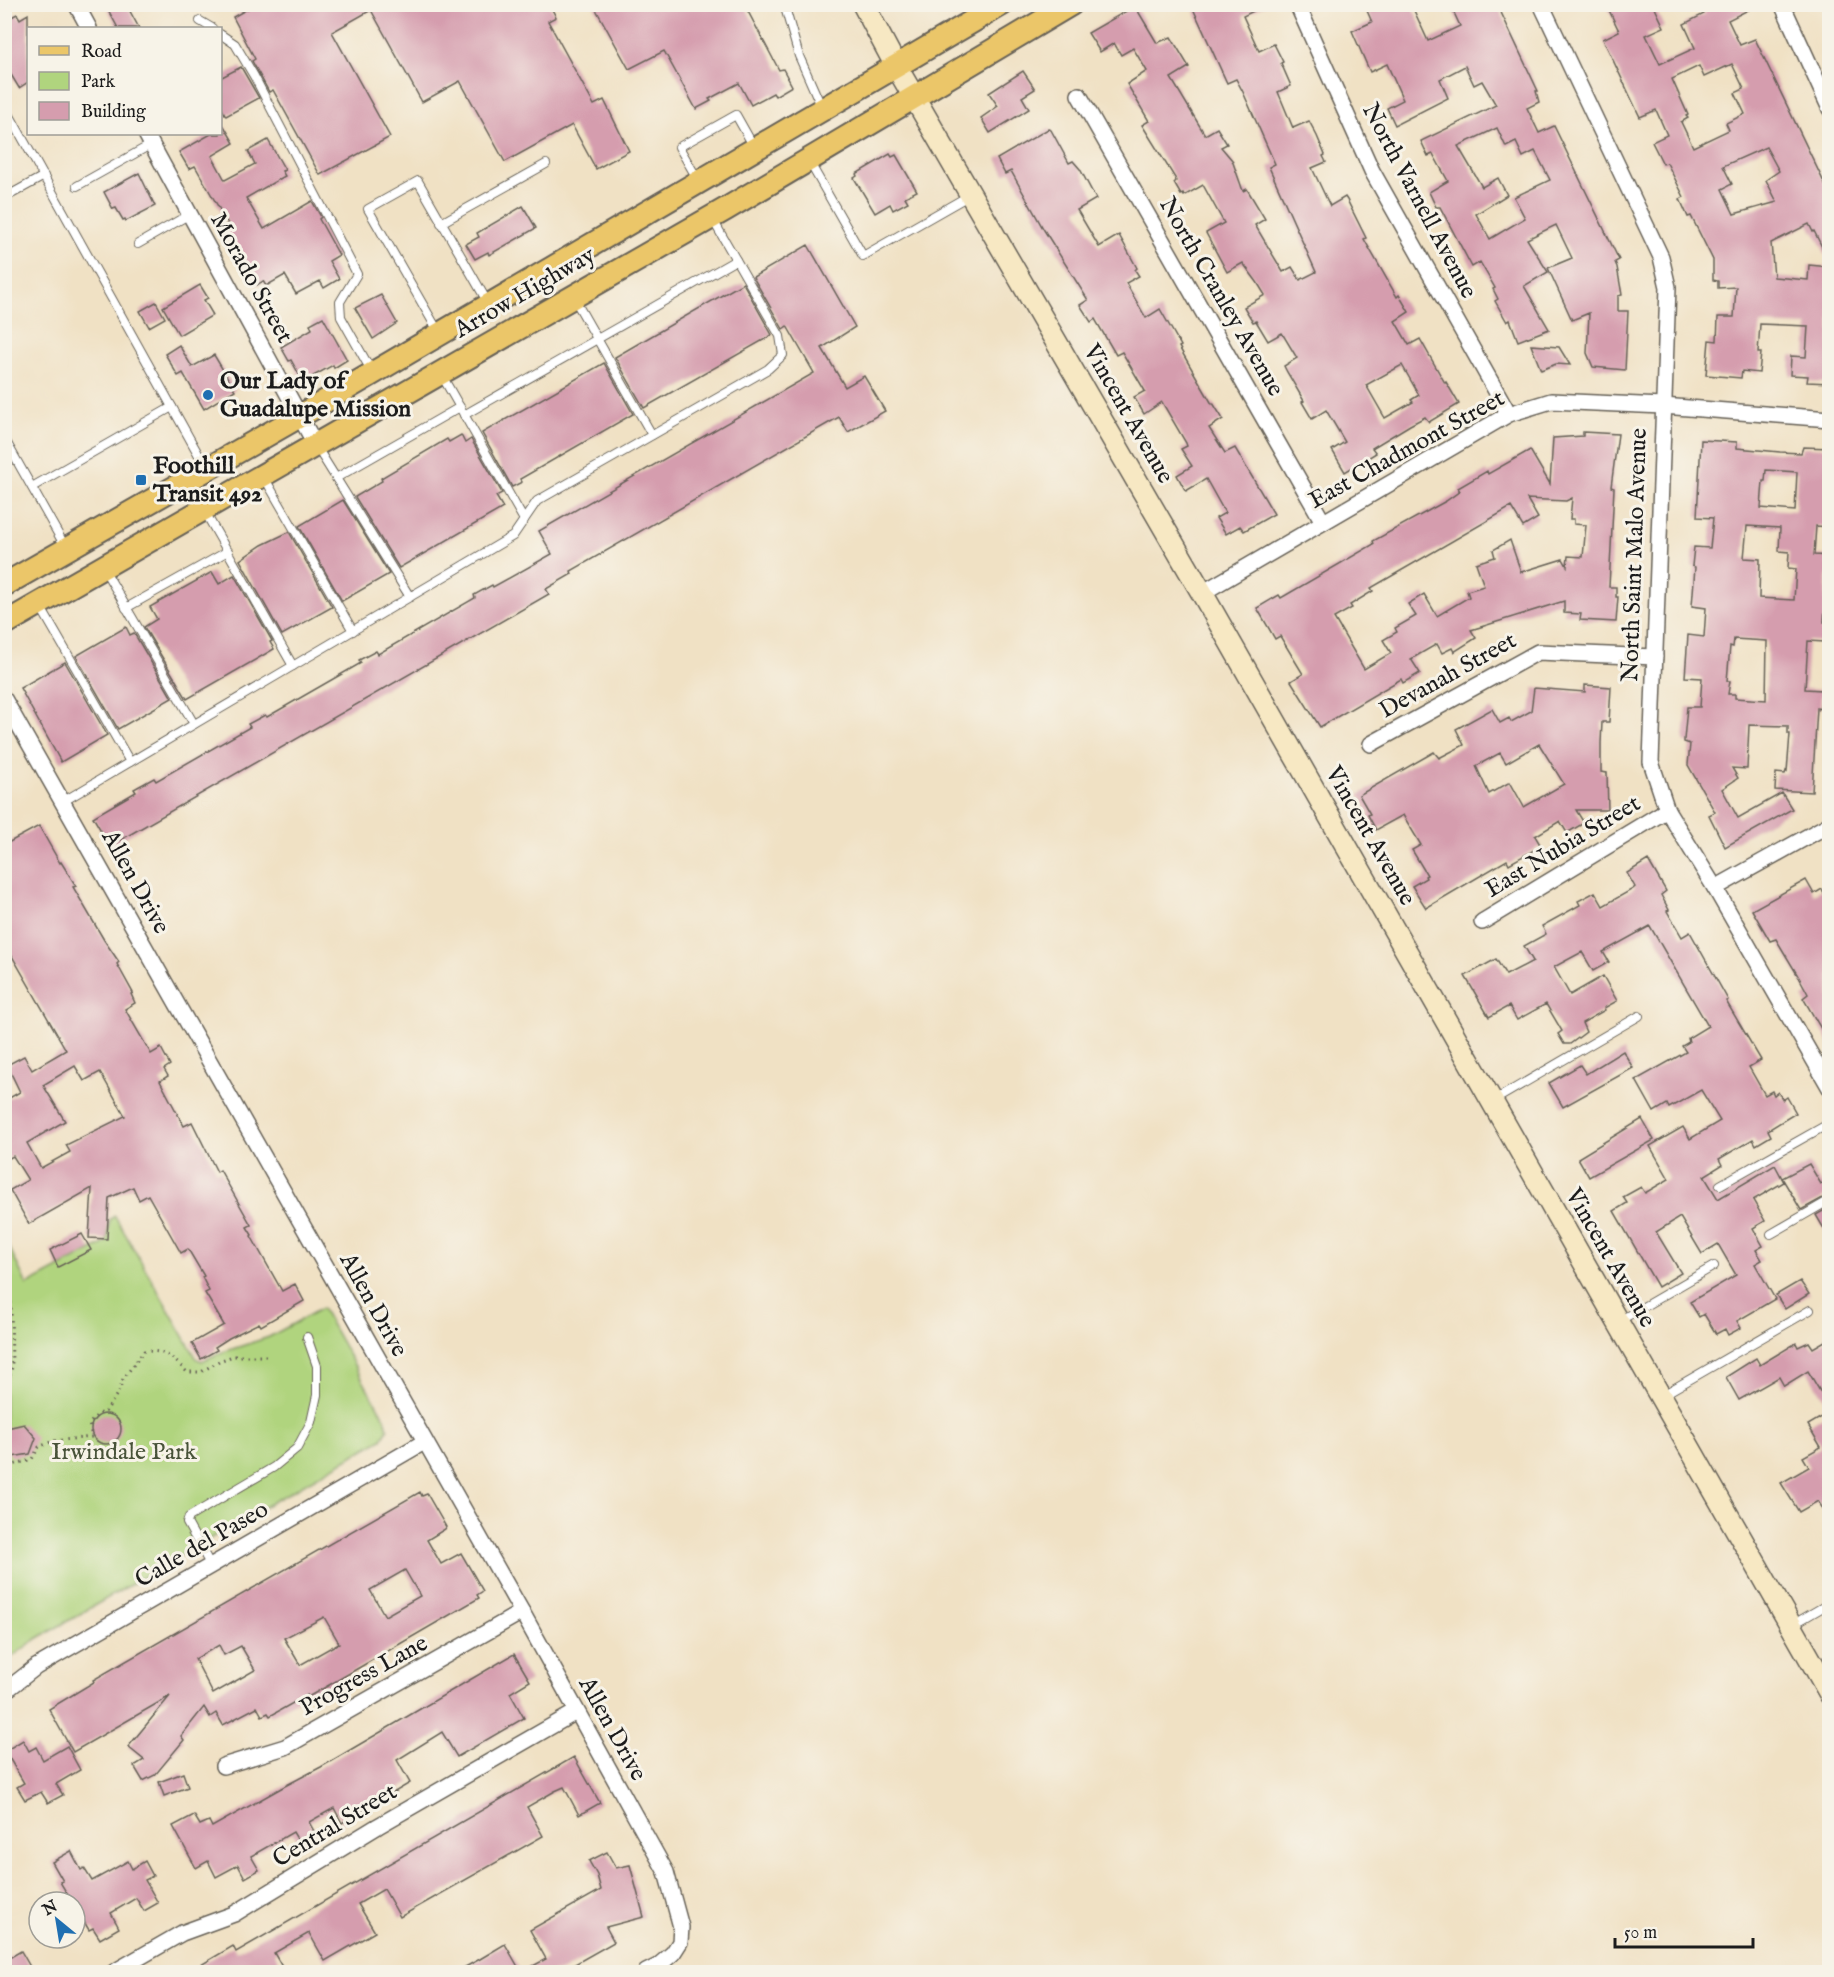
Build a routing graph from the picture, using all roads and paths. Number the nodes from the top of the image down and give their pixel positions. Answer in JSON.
{"nodes":[{"id":1,"x":76,"y":4,"type":"edge"},
{"id":2,"x":784,"y":4,"type":"edge"},
{"id":3,"x":863,"y":4,"type":"edge"},
{"id":4,"x":1002,"y":4,"type":"edge"},
{"id":5,"x":1071,"y":4,"type":"edge"},
{"id":6,"x":1297,"y":4,"type":"edge"},
{"id":7,"x":1541,"y":4,"type":"edge"},
{"id":8,"x":1782,"y":4,"type":"edge"},
{"id":9,"x":200,"y":21,"type":"dead end"},
{"id":10,"x":88,"y":27,"type":"edge"},
{"id":11,"x":210,"y":27,"type":"edge"},
{"id":12,"x":222,"y":35,"type":"edge"},
{"id":13,"x":896,"y":66,"type":"junction"},
{"id":14,"x":1079,"y":95,"type":"dead end"},
{"id":15,"x":915,"y":98,"type":"junction"},
{"id":16,"x":4,"y":105,"type":"edge"},
{"id":17,"x":822,"y":109,"type":"junction"},
{"id":18,"x":1830,"y":109,"type":"edge"},
{"id":19,"x":149,"y":139,"type":"edge"},
{"id":20,"x":755,"y":149,"type":"junction"},
{"id":21,"x":808,"y":160,"type":"junction"},
{"id":22,"x":546,"y":164,"type":"dead end"},
{"id":23,"x":44,"y":176,"type":"junction"},
{"id":24,"x":699,"y":182,"type":"junction"},
{"id":25,"x":77,"y":186,"type":"dead end"},
{"id":26,"x":972,"y":194,"type":"junction"},
{"id":27,"x":4,"y":198,"type":"edge"},
{"id":28,"x":190,"y":214,"type":"junction"},
{"id":29,"x":711,"y":217,"type":"junction"},
{"id":30,"x":441,"y":223,"type":"junction"},
{"id":31,"x":138,"y":244,"type":"dead end"},
{"id":32,"x":736,"y":260,"type":"junction"},
{"id":33,"x":573,"y":296,"type":"junction"},
{"id":34,"x":489,"y":305,"type":"junction"},
{"id":35,"x":440,"y":334,"type":"junction"},
{"id":36,"x":597,"y":339,"type":"junction"},
{"id":37,"x":372,"y":373,"type":"junction"},
{"id":38,"x":440,"y":373,"type":"junction"},
{"id":39,"x":1663,"y":406,"type":"junction"},
{"id":40,"x":172,"y":407,"type":"junction"},
{"id":41,"x":460,"y":407,"type":"junction"},
{"id":42,"x":1509,"y":414,"type":"junction"},
{"id":43,"x":464,"y":415,"type":"junction"},
{"id":44,"x":300,"y":416,"type":"junction"},
{"id":45,"x":1830,"y":419,"type":"edge"},
{"id":46,"x":652,"y":435,"type":"junction"},
{"id":47,"x":4,"y":438,"type":"edge"},
{"id":48,"x":315,"y":444,"type":"junction"},
{"id":49,"x":207,"y":469,"type":"junction"},
{"id":50,"x":264,"y":475,"type":"junction"},
{"id":51,"x":336,"y":478,"type":"junction"},
{"id":52,"x":32,"y":487,"type":"junction"},
{"id":53,"x":204,"y":510,"type":"junction"},
{"id":54,"x":524,"y":520,"type":"junction"},
{"id":55,"x":1323,"y":522,"type":"junction"},
{"id":56,"x":67,"y":549,"type":"junction"},
{"id":57,"x":228,"y":551,"type":"junction"},
{"id":58,"x":103,"y":568,"type":"junction"},
{"id":59,"x":4,"y":585,"type":"edge"},
{"id":60,"x":1202,"y":593,"type":"junction"},
{"id":61,"x":410,"y":597,"type":"junction"},
{"id":62,"x":39,"y":605,"type":"junction"},
{"id":63,"x":126,"y":609,"type":"junction"},
{"id":64,"x":4,"y":624,"type":"edge"},
{"id":65,"x":353,"y":631,"type":"junction"},
{"id":66,"x":1655,"y":657,"type":"junction"},
{"id":67,"x":293,"y":666,"type":"junction"},
{"id":68,"x":4,"y":699,"type":"edge"},
{"id":69,"x":194,"y":724,"type":"junction"},
{"id":70,"x":1371,"y":744,"type":"dead end"},
{"id":71,"x":130,"y":762,"type":"junction"},
{"id":72,"x":64,"y":801,"type":"junction"},
{"id":73,"x":1667,"y":810,"type":"junction"},
{"id":74,"x":1830,"y":824,"type":"edge"},
{"id":75,"x":1715,"y":888,"type":"junction"},
{"id":76,"x":1482,"y":922,"type":"dead end"},
{"id":77,"x":1639,"y":1016,"type":"dead end"},
{"id":78,"x":1827,"y":1078,"type":"edge"},
{"id":79,"x":1492,"y":1102,"type":"junction"},
{"id":80,"x":1830,"y":1123,"type":"edge"},
{"id":81,"x":1720,"y":1185,"type":"dead end"},
{"id":82,"x":1830,"y":1200,"type":"edge"},
{"id":83,"x":1771,"y":1234,"type":"dead end"},
{"id":84,"x":1714,"y":1266,"type":"dead end"},
{"id":85,"x":4,"y":1279,"type":"edge"},
{"id":86,"x":1810,"y":1310,"type":"dead end"},
{"id":87,"x":1617,"y":1322,"type":"junction"},
{"id":88,"x":307,"y":1338,"type":"dead end"},
{"id":89,"x":270,"y":1356,"type":"dead end"},
{"id":90,"x":1660,"y":1397,"type":"junction"},
{"id":91,"x":4,"y":1400,"type":"edge"},
{"id":92,"x":424,"y":1442,"type":"junction"},
{"id":93,"x":4,"y":1468,"type":"edge"},
{"id":94,"x":211,"y":1566,"type":"junction"},
{"id":95,"x":1830,"y":1603,"type":"edge"},
{"id":96,"x":522,"y":1612,"type":"junction"},
{"id":97,"x":1791,"y":1626,"type":"junction"},
{"id":98,"x":4,"y":1692,"type":"edge"},
{"id":99,"x":1830,"y":1694,"type":"edge"},
{"id":100,"x":576,"y":1712,"type":"junction"},
{"id":101,"x":223,"y":1766,"type":"dead end"},
{"id":102,"x":114,"y":1972,"type":"edge"},
{"id":103,"x":646,"y":1972,"type":"edge"}],
"edges":[{"from":1,"to":10,"type":"street"},
{"from":2,"to":17,"type":"lane"},
{"from":3,"to":13,"type":"street","name":"Vincent Avenue"},
{"from":4,"to":13,"type":"main road","name":"Arrow Highway"},
{"from":5,"to":15,"type":"main road","name":"Arrow Highway"},
{"from":6,"to":42,"type":"street","name":"North Varnell Avenue"},
{"from":7,"to":39,"type":"street","name":"North Saint Malo Avenue"},
{"from":8,"to":18,"type":"street"},
{"from":9,"to":11,"type":"lane"},
{"from":12,"to":37,"type":"lane"},
{"from":13,"to":15,"type":"street","name":"Vincent Avenue"},
{"from":13,"to":17,"type":"main road","name":"Arrow Highway"},
{"from":14,"to":55,"type":"street","name":"North Cranley Avenue"},
{"from":15,"to":21,"type":"main road","name":"Arrow Highway"},
{"from":15,"to":26,"type":"street","name":"Vincent Avenue"},
{"from":16,"to":23,"type":"lane"},
{"from":17,"to":20,"type":"main road","name":"Arrow Highway"},
{"from":19,"to":25,"type":"lane"},
{"from":19,"to":28,"type":"street","name":"Morado Street"},
{"from":20,"to":24,"type":"main road","name":"Arrow Highway"},
{"from":20,"to":24,"type":"lane"},
{"from":21,"to":26,"type":"lane"},
{"from":21,"to":29,"type":"main road","name":"Arrow Highway"},
{"from":22,"to":30,"type":"lane"},
{"from":23,"to":27,"type":"lane"},
{"from":23,"to":40,"type":"lane"},
{"from":24,"to":34,"type":"main road","name":"Arrow Highway"},
{"from":26,"to":60,"type":"street","name":"Vincent Avenue"},
{"from":28,"to":31,"type":"lane"},
{"from":28,"to":44,"type":"street","name":"Morado Street"},
{"from":29,"to":32,"type":"lane"},
{"from":29,"to":33,"type":"main road","name":"Arrow Highway"},
{"from":30,"to":34,"type":"lane"},
{"from":30,"to":35,"type":"lane"},
{"from":32,"to":36,"type":"lane"},
{"from":32,"to":46,"type":"lane"},
{"from":33,"to":36,"type":"lane"},
{"from":33,"to":38,"type":"main road","name":"Arrow Highway"},
{"from":34,"to":35,"type":"main road","name":"Arrow Highway"},
{"from":35,"to":37,"type":"main road","name":"Arrow Highway"},
{"from":36,"to":43,"type":"lane"},
{"from":36,"to":46,"type":"lane"},
{"from":37,"to":44,"type":"main road","name":"Arrow Highway"},
{"from":38,"to":41,"type":"lane"},
{"from":38,"to":48,"type":"main road","name":"Arrow Highway"},
{"from":39,"to":42,"type":"street","name":"East Chadmont Street"},
{"from":39,"to":45,"type":"street","name":"East Chadmont Street"},
{"from":39,"to":66,"type":"street","name":"North Saint Malo Avenue"},
{"from":40,"to":49,"type":"lane"},
{"from":40,"to":52,"type":"lane"},
{"from":41,"to":43,"type":"lane"},
{"from":41,"to":51,"type":"lane"},
{"from":42,"to":55,"type":"street","name":"East Chadmont Street"},
{"from":43,"to":54,"type":"lane"},
{"from":44,"to":48,"type":"street","name":"Morado Street"},
{"from":44,"to":49,"type":"main road","name":"Arrow Highway"},
{"from":46,"to":54,"type":"lane"},
{"from":47,"to":52,"type":"lane"},
{"from":48,"to":50,"type":"main road","name":"Arrow Highway"},
{"from":48,"to":51,"type":"lane"},
{"from":49,"to":56,"type":"main road","name":"Arrow Highway"},
{"from":50,"to":53,"type":"main road","name":"Arrow Highway"},
{"from":50,"to":65,"type":"lane"},
{"from":51,"to":61,"type":"lane"},
{"from":52,"to":56,"type":"lane"},
{"from":53,"to":57,"type":"lane"},
{"from":53,"to":58,"type":"main road","name":"Arrow Highway"},
{"from":54,"to":61,"type":"lane"},
{"from":55,"to":60,"type":"street","name":"East Chadmont Street"},
{"from":56,"to":59,"type":"main road","name":"Arrow Highway"},
{"from":57,"to":63,"type":"lane"},
{"from":57,"to":67,"type":"lane"},
{"from":58,"to":62,"type":"main road","name":"Arrow Highway"},
{"from":58,"to":63,"type":"lane"},
{"from":60,"to":79,"type":"street","name":"Vincent Avenue"},
{"from":61,"to":65,"type":"lane"},
{"from":62,"to":64,"type":"main road","name":"Arrow Highway"},
{"from":62,"to":71,"type":"lane"},
{"from":63,"to":69,"type":"lane"},
{"from":65,"to":67,"type":"lane"},
{"from":66,"to":70,"type":"street","name":"Devanah Street"},
{"from":66,"to":73,"type":"street","name":"North Saint Malo Avenue"},
{"from":67,"to":69,"type":"lane"},
{"from":68,"to":72,"type":"street","name":"Allen Drive"},
{"from":69,"to":71,"type":"lane"},
{"from":71,"to":72,"type":"lane"},
{"from":72,"to":92,"type":"street","name":"Allen Drive"},
{"from":73,"to":75,"type":"street","name":"North Saint Malo Avenue"},
{"from":73,"to":76,"type":"street","name":"East Nubia Street"},
{"from":74,"to":75,"type":"street"},
{"from":75,"to":78,"type":"street","name":"North Saint Malo Avenue"},
{"from":77,"to":79,"type":"lane"},
{"from":79,"to":87,"type":"street","name":"Vincent Avenue"},
{"from":80,"to":81,"type":"lane"},
{"from":82,"to":83,"type":"lane"},
{"from":84,"to":87,"type":"lane"},
{"from":85,"to":91,"type":"path"},
{"from":86,"to":90,"type":"lane"},
{"from":87,"to":90,"type":"street","name":"Vincent Avenue"},
{"from":88,"to":94,"type":"lane"},
{"from":89,"to":93,"type":"path"},
{"from":90,"to":97,"type":"street","name":"Vincent Avenue"},
{"from":92,"to":94,"type":"street","name":"Calle del Paseo"},
{"from":92,"to":96,"type":"street","name":"Allen Drive"},
{"from":94,"to":98,"type":"street","name":"Calle del Paseo"},
{"from":95,"to":97,"type":"lane"},
{"from":96,"to":100,"type":"street","name":"Allen Drive"},
{"from":96,"to":101,"type":"street","name":"Progress Lane"},
{"from":97,"to":99,"type":"street","name":"Vincent Avenue"},
{"from":100,"to":102,"type":"street","name":"Central Street"},
{"from":100,"to":103,"type":"street","name":"Allen Drive"}]}
